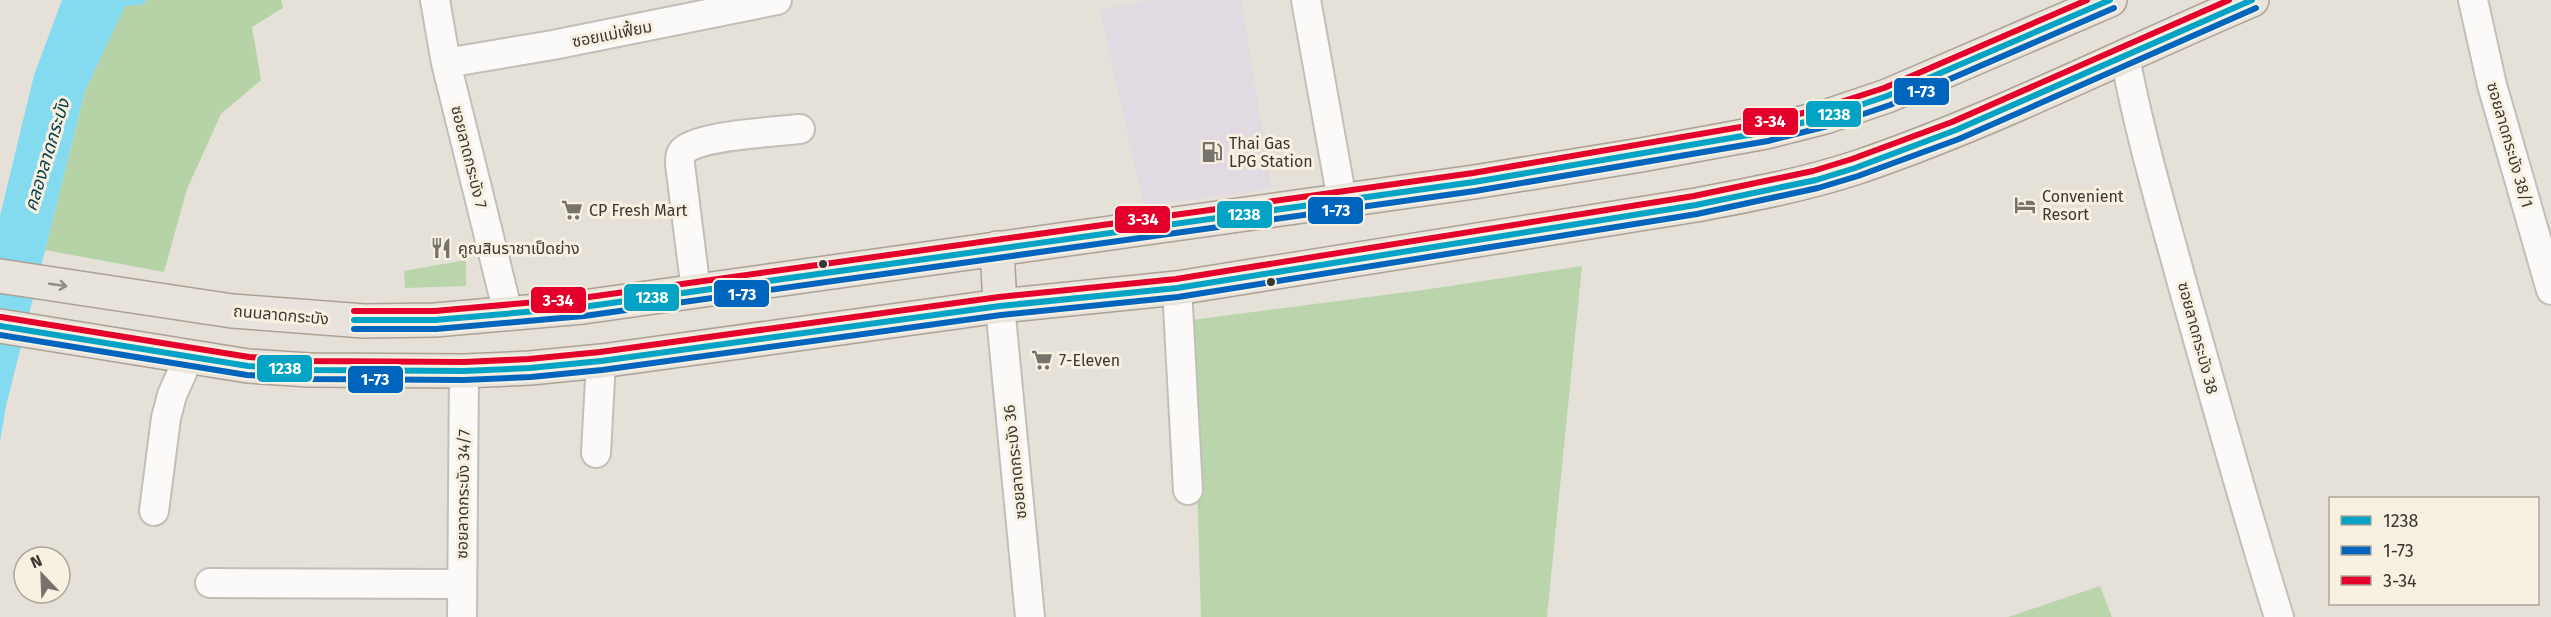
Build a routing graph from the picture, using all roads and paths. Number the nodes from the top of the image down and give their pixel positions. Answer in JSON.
{"nodes":[{"id":1,"x":435,"y":0,"type":"edge"},
{"id":2,"x":777,"y":0,"type":"edge"},
{"id":3,"x":1306,"y":0,"type":"edge"},
{"id":4,"x":2110,"y":0,"type":"edge"},
{"id":5,"x":2473,"y":0,"type":"edge"},
{"id":6,"x":2235,"y":3,"type":"edge"},
{"id":7,"x":2125,"y":57,"type":"junction"},
{"id":8,"x":446,"y":63,"type":"junction"},
{"id":9,"x":800,"y":129,"type":"dead end"},
{"id":10,"x":1342,"y":200,"type":"junction"},
{"id":11,"x":997,"y":248,"type":"junction"},
{"id":12,"x":0,"y":276,"type":"edge"},
{"id":13,"x":1177,"y":288,"type":"junction"},
{"id":14,"x":2551,"y":290,"type":"edge"},
{"id":15,"x":696,"y":291,"type":"junction"},
{"id":16,"x":1000,"y":306,"type":"junction"},
{"id":17,"x":508,"y":313,"type":"junction"},
{"id":18,"x":0,"y":326,"type":"edge"},
{"id":19,"x":174,"y":354,"type":"junction"},
{"id":20,"x":601,"y":361,"type":"junction"},
{"id":21,"x":464,"y":371,"type":"junction"},
{"id":22,"x":596,"y":453,"type":"dead end"},
{"id":23,"x":1188,"y":490,"type":"dead end"},
{"id":24,"x":154,"y":511,"type":"dead end"},
{"id":25,"x":210,"y":583,"type":"dead end"},
{"id":26,"x":462,"y":584,"type":"junction"},
{"id":27,"x":462,"y":617,"type":"edge"},
{"id":28,"x":1030,"y":617,"type":"edge"},
{"id":29,"x":2279,"y":617,"type":"edge"}],
"edges":[{"from":1,"to":8,"type":"street","name":"ซอยลาดกระบัง 7"},
{"from":2,"to":8,"type":"street","name":"ซอยแม่เฟี้ยม"},
{"from":3,"to":10,"type":"street"},
{"from":4,"to":10,"type":"main road","name":"ถนนลาดกระบัง"},
{"from":5,"to":14,"type":"street","name":"ซอยลาดกระบัง 38/1"},
{"from":6,"to":7,"type":"main road"},
{"from":7,"to":13,"type":"main road"},
{"from":7,"to":29,"type":"street","name":"ซอยลาดกระบัง 38"},
{"from":8,"to":17,"type":"street","name":"ซอยลาดกระบัง 7"},
{"from":9,"to":15,"type":"street"},
{"from":10,"to":11,"type":"main road","name":"ถนนลาดกระบัง"},
{"from":11,"to":15,"type":"main road","name":"ถนนลาดกระบัง"},
{"from":11,"to":16,"type":"main road"},
{"from":12,"to":17,"type":"main road","name":"ถนนลาดกระบัง","one_way":true},
{"from":13,"to":16,"type":"main road"},
{"from":13,"to":23,"type":"street"},
{"from":15,"to":17,"type":"main road","name":"ถนนลาดกระบัง"},
{"from":16,"to":20,"type":"main road"},
{"from":16,"to":28,"type":"street","name":"ซอยลาดกระบัง 36"},
{"from":18,"to":19,"type":"main road"},
{"from":19,"to":21,"type":"main road"},
{"from":19,"to":24,"type":"street"},
{"from":20,"to":21,"type":"main road"},
{"from":20,"to":22,"type":"street"},
{"from":21,"to":26,"type":"street","name":"ซอยลาดกระบัง 34/7"},
{"from":25,"to":26,"type":"street"},
{"from":26,"to":27,"type":"street","name":"ซอยลาดกระบัง 34/7"}]}
